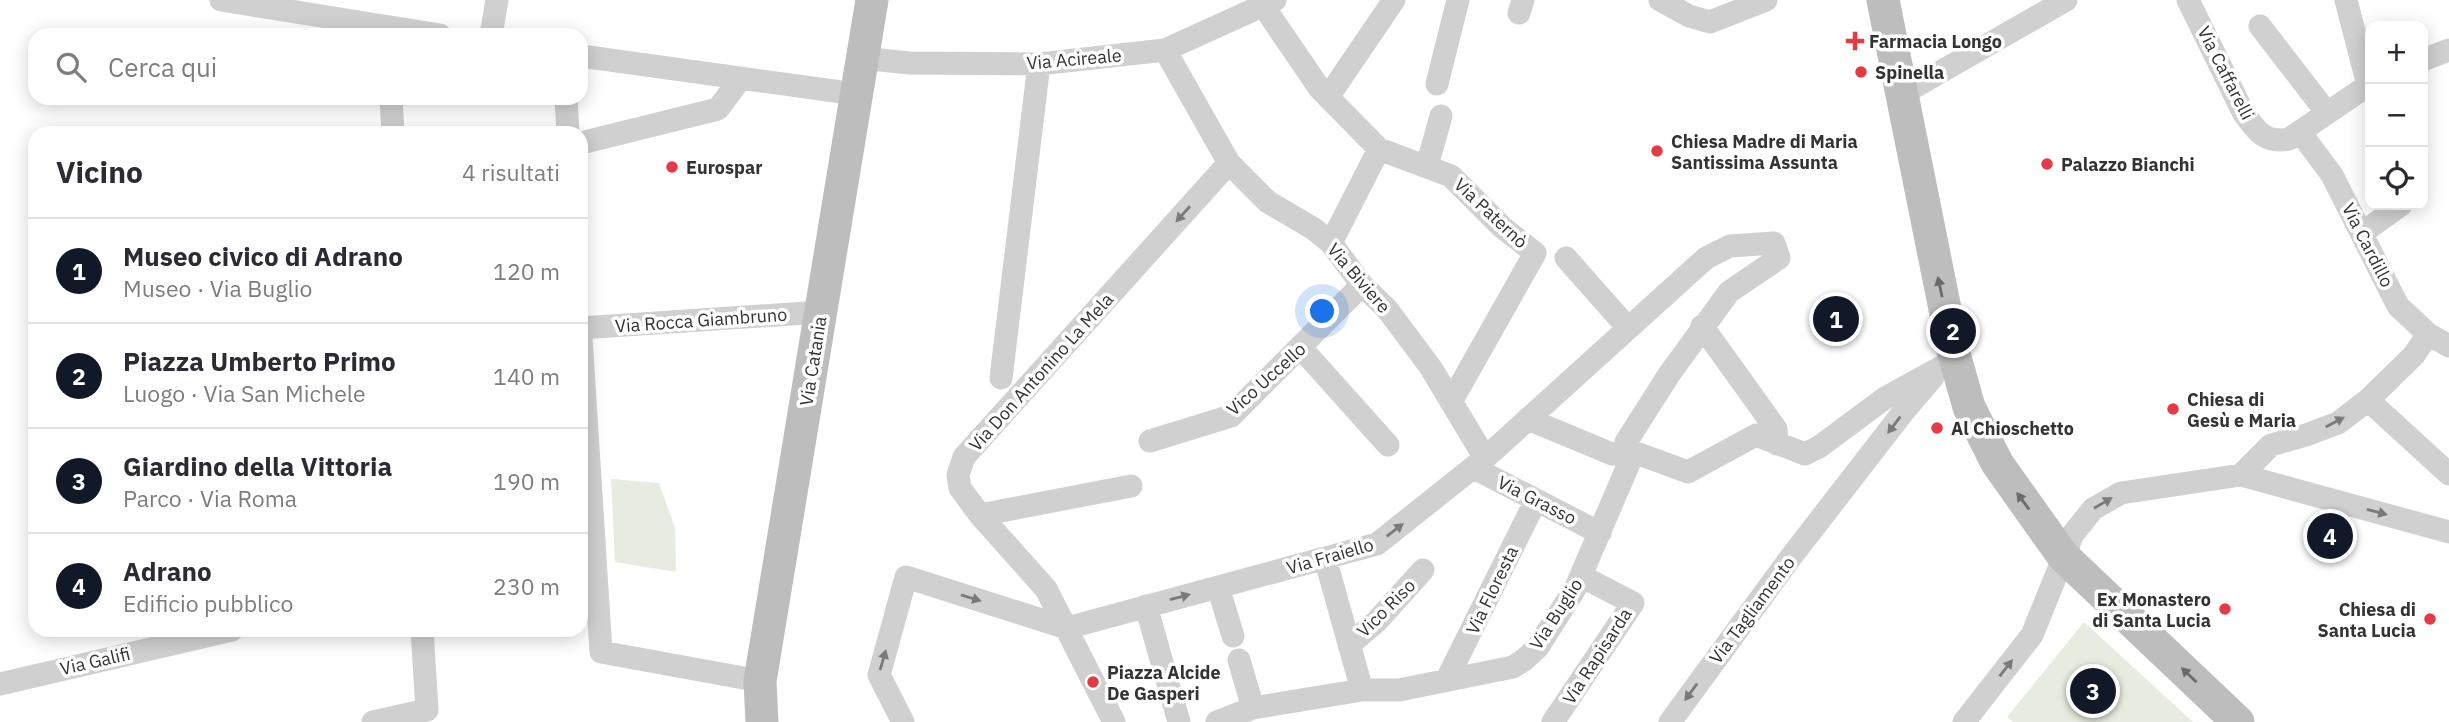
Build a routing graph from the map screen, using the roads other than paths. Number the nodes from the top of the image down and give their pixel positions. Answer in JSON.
{"nodes":[{"id":1,"x":221,"y":0,"type":"edge"},
{"id":2,"x":497,"y":0,"type":"edge"},
{"id":3,"x":872,"y":0,"type":"edge"},
{"id":4,"x":1394,"y":0,"type":"edge"},
{"id":5,"x":1458,"y":0,"type":"edge"},
{"id":6,"x":1660,"y":0,"type":"edge"},
{"id":7,"x":1766,"y":0,"type":"edge"},
{"id":8,"x":1883,"y":0,"type":"edge"},
{"id":9,"x":2066,"y":0,"type":"edge"},
{"id":10,"x":2346,"y":0,"type":"edge"},
{"id":11,"x":1269,"y":3,"type":"edge"},
{"id":12,"x":2190,"y":4,"type":"edge"},
{"id":13,"x":2260,"y":26,"type":"dead end"},
{"id":14,"x":376,"y":28,"type":"edge"},
{"id":15,"x":492,"y":28,"type":"edge"},
{"id":16,"x":1165,"y":50,"type":"junction"},
{"id":17,"x":2449,"y":50,"type":"edge"},
{"id":18,"x":588,"y":57,"type":"edge"},
{"id":19,"x":862,"y":58,"type":"junction"},
{"id":20,"x":2428,"y":58,"type":"edge"},
{"id":21,"x":1039,"y":64,"type":"junction"},
{"id":22,"x":741,"y":78,"type":"junction"},
{"id":23,"x":1437,"y":83,"type":"dead end"},
{"id":24,"x":2369,"y":84,"type":"edge"},
{"id":25,"x":2365,"y":88,"type":"edge"},
{"id":26,"x":856,"y":94,"type":"junction"},
{"id":27,"x":1902,"y":94,"type":"junction"},
{"id":28,"x":1328,"y":97,"type":"junction"},
{"id":29,"x":391,"y":105,"type":"edge"},
{"id":30,"x":566,"y":105,"type":"edge"},
{"id":31,"x":2327,"y":113,"type":"junction"},
{"id":32,"x":1440,"y":116,"type":"dead end"},
{"id":33,"x":393,"y":126,"type":"edge"},
{"id":34,"x":568,"y":126,"type":"edge"},
{"id":35,"x":2300,"y":132,"type":"junction"},
{"id":36,"x":588,"y":142,"type":"edge"},
{"id":37,"x":1379,"y":149,"type":"junction"},
{"id":38,"x":1229,"y":163,"type":"junction"},
{"id":39,"x":1427,"y":166,"type":"junction"},
{"id":40,"x":2394,"y":210,"type":"edge"},
{"id":41,"x":2362,"y":233,"type":"junction"},
{"id":42,"x":1331,"y":243,"type":"junction"},
{"id":43,"x":1566,"y":258,"type":"dead end"},
{"id":44,"x":1706,"y":258,"type":"joint"},
{"id":45,"x":1362,"y":285,"type":"junction"},
{"id":46,"x":821,"y":312,"type":"junction"},
{"id":47,"x":1702,"y":326,"type":"junction"},
{"id":48,"x":588,"y":328,"type":"edge"},
{"id":49,"x":1628,"y":328,"type":"junction"},
{"id":50,"x":2428,"y":334,"type":"junction"},
{"id":51,"x":2449,"y":346,"type":"edge"},
{"id":52,"x":1301,"y":348,"type":"junction"},
{"id":53,"x":1949,"y":359,"type":"junction"},
{"id":54,"x":1001,"y":379,"type":"dead end"},
{"id":55,"x":2368,"y":400,"type":"junction"},
{"id":56,"x":1451,"y":402,"type":"junction"},
{"id":57,"x":1528,"y":419,"type":"junction"},
{"id":58,"x":1770,"y":436,"type":"junction"},
{"id":59,"x":1150,"y":440,"type":"dead end"},
{"id":60,"x":1388,"y":445,"type":"dead end"},
{"id":61,"x":1627,"y":455,"type":"junction"},
{"id":62,"x":1479,"y":463,"type":"junction"},
{"id":63,"x":2449,"y":474,"type":"edge"},
{"id":64,"x":2241,"y":475,"type":"junction"},
{"id":65,"x":1131,"y":486,"type":"dead end"},
{"id":66,"x":1536,"y":500,"type":"junction"},
{"id":67,"x":980,"y":515,"type":"junction"},
{"id":68,"x":2449,"y":532,"type":"edge"},
{"id":69,"x":1600,"y":533,"type":"junction"},
{"id":70,"x":588,"y":554,"type":"edge"},
{"id":71,"x":2063,"y":556,"type":"junction"},
{"id":72,"x":1325,"y":558,"type":"junction"},
{"id":73,"x":1423,"y":570,"type":"dead end"},
{"id":74,"x":1581,"y":576,"type":"junction"},
{"id":75,"x":1218,"y":587,"type":"junction"},
{"id":76,"x":1146,"y":606,"type":"junction"},
{"id":77,"x":590,"y":616,"type":"edge"},
{"id":78,"x":1066,"y":628,"type":"junction"},
{"id":79,"x":1233,"y":636,"type":"dead end"},
{"id":80,"x":202,"y":637,"type":"edge"},
{"id":81,"x":422,"y":637,"type":"edge"},
{"id":82,"x":1349,"y":645,"type":"junction"},
{"id":83,"x":1239,"y":660,"type":"dead end"},
{"id":84,"x":1447,"y":680,"type":"junction"},
{"id":85,"x":760,"y":681,"type":"junction"},
{"id":86,"x":0,"y":684,"type":"edge"},
{"id":87,"x":1362,"y":690,"type":"junction"},
{"id":88,"x":1253,"y":708,"type":"junction"},
{"id":89,"x":373,"y":722,"type":"edge"},
{"id":90,"x":762,"y":722,"type":"edge"},
{"id":91,"x":903,"y":722,"type":"edge"},
{"id":92,"x":1114,"y":722,"type":"edge"},
{"id":93,"x":1179,"y":722,"type":"edge"},
{"id":94,"x":1217,"y":722,"type":"edge"},
{"id":95,"x":1553,"y":722,"type":"edge"},
{"id":96,"x":1670,"y":722,"type":"edge"},
{"id":97,"x":1964,"y":722,"type":"edge"},
{"id":98,"x":2238,"y":722,"type":"edge"}],
"edges":[{"from":1,"to":14,"type":"street"},
{"from":2,"to":15,"type":"street"},
{"from":3,"to":19,"type":"street","name":"Via Catania"},
{"from":4,"to":28,"type":"street"},
{"from":5,"to":23,"type":"street"},
{"from":6,"to":7,"type":"street"},
{"from":8,"to":27,"type":"street"},
{"from":9,"to":27,"type":"street"},
{"from":10,"to":24,"type":"street"},
{"from":11,"to":16,"type":"street","name":"Via Acireale"},
{"from":11,"to":28,"type":"street","name":"Via Paternò"},
{"from":12,"to":35,"type":"street","name":"Via Caffarelli"},
{"from":13,"to":31,"type":"street"},
{"from":16,"to":21,"type":"street","name":"Via Acireale"},
{"from":16,"to":38,"type":"street","name":"Via Biviere"},
{"from":17,"to":20,"type":"street"},
{"from":18,"to":22,"type":"street"},
{"from":19,"to":21,"type":"street","name":"Via Acireale"},
{"from":19,"to":26,"type":"street","name":"Via Catania"},
{"from":21,"to":54,"type":"street"},
{"from":22,"to":26,"type":"street"},
{"from":22,"to":36,"type":"street"},
{"from":25,"to":31,"type":"street","name":"Via Caffarelli"},
{"from":26,"to":46,"type":"street","name":"Via Catania"},
{"from":53,"to":27,"type":"street","one_way":true},
{"from":28,"to":37,"type":"street","name":"Via Paternò"},
{"from":29,"to":33,"type":"street"},
{"from":30,"to":34,"type":"street"},
{"from":31,"to":35,"type":"street","name":"Via Caffarelli"},
{"from":32,"to":39,"type":"street"},
{"from":35,"to":41,"type":"street","name":"Via Cardillo"},
{"from":37,"to":39,"type":"street","name":"Via Paternò"},
{"from":37,"to":42,"type":"street"},
{"from":38,"to":42,"type":"street","name":"Via Biviere"},
{"from":38,"to":67,"type":"street","name":"Via Don Antonino La Mela","one_way":true},
{"from":39,"to":56,"type":"street","name":"Via Paternò"},
{"from":40,"to":41,"type":"street"},
{"from":41,"to":50,"type":"street","name":"Via Cardillo"},
{"from":42,"to":45,"type":"street","name":"Via Biviere"},
{"from":43,"to":49,"type":"street"},
{"from":44,"to":47,"type":"street","name":"Via Buglio"},
{"from":44,"to":49,"type":"street","name":"Via Fraiello"},
{"from":45,"to":52,"type":"street","name":"Vico Uccello"},
{"from":45,"to":56,"type":"street","name":"Via Biviere"},
{"from":46,"to":48,"type":"street","name":"Via Rocca Giambruno"},
{"from":46,"to":85,"type":"street","name":"Via Catania"},
{"from":47,"to":58,"type":"street"},
{"from":47,"to":61,"type":"street","name":"Via Buglio"},
{"from":49,"to":57,"type":"street","name":"Via Fraiello"},
{"from":50,"to":51,"type":"street","name":"Via Cardillo"},
{"from":50,"to":55,"type":"street"},
{"from":52,"to":59,"type":"street","name":"Vico Uccello"},
{"from":52,"to":60,"type":"street"},
{"from":53,"to":58,"type":"street"},
{"from":71,"to":53,"type":"street","one_way":true},
{"from":53,"to":96,"type":"street","name":"Via Tagliamento","one_way":true},
{"from":55,"to":63,"type":"street"},
{"from":64,"to":55,"type":"street","one_way":true},
{"from":56,"to":62,"type":"street","name":"Via Biviere"},
{"from":57,"to":61,"type":"street"},
{"from":57,"to":62,"type":"street","name":"Via Fraiello"},
{"from":58,"to":61,"type":"street"},
{"from":61,"to":69,"type":"street","name":"Via Buglio"},
{"from":62,"to":66,"type":"street","name":"Via Grasso"},
{"from":72,"to":62,"type":"street","name":"Via Fraiello","one_way":true},
{"from":64,"to":68,"type":"street","one_way":true},
{"from":71,"to":64,"type":"street","one_way":true},
{"from":65,"to":67,"type":"street"},
{"from":66,"to":69,"type":"street","name":"Via Grasso"},
{"from":66,"to":84,"type":"street","name":"Via Floresta"},
{"from":67,"to":78,"type":"street","name":"Via Don Antonino La Mela"},
{"from":69,"to":74,"type":"street","name":"Via Buglio"},
{"from":70,"to":77,"type":"street"},
{"from":97,"to":71,"type":"street","one_way":true},
{"from":98,"to":71,"type":"street","one_way":true},
{"from":72,"to":75,"type":"street","name":"Via Fraiello"},
{"from":72,"to":82,"type":"street"},
{"from":73,"to":82,"type":"street","name":"Vico Riso"},
{"from":74,"to":84,"type":"street","name":"Via Buglio"},
{"from":74,"to":95,"type":"street","name":"Via Rapisarda"},
{"from":76,"to":75,"type":"street","name":"Via Fraiello","one_way":true},
{"from":75,"to":79,"type":"street"},
{"from":76,"to":78,"type":"street","name":"Via Fraiello"},
{"from":76,"to":93,"type":"street"},
{"from":77,"to":85,"type":"street"},
{"from":91,"to":78,"type":"street","one_way":true},
{"from":78,"to":92,"type":"street","name":"Via Don Antonino La Mela"},
{"from":80,"to":86,"type":"street","name":"Via Galifi"},
{"from":81,"to":89,"type":"street"},
{"from":82,"to":87,"type":"street"},
{"from":83,"to":88,"type":"street"},
{"from":84,"to":87,"type":"street","name":"Via Buglio"},
{"from":85,"to":90,"type":"street","name":"Via Catania"},
{"from":87,"to":88,"type":"street","name":"Via Buglio"},
{"from":88,"to":94,"type":"street","name":"Via Buglio"}]}
